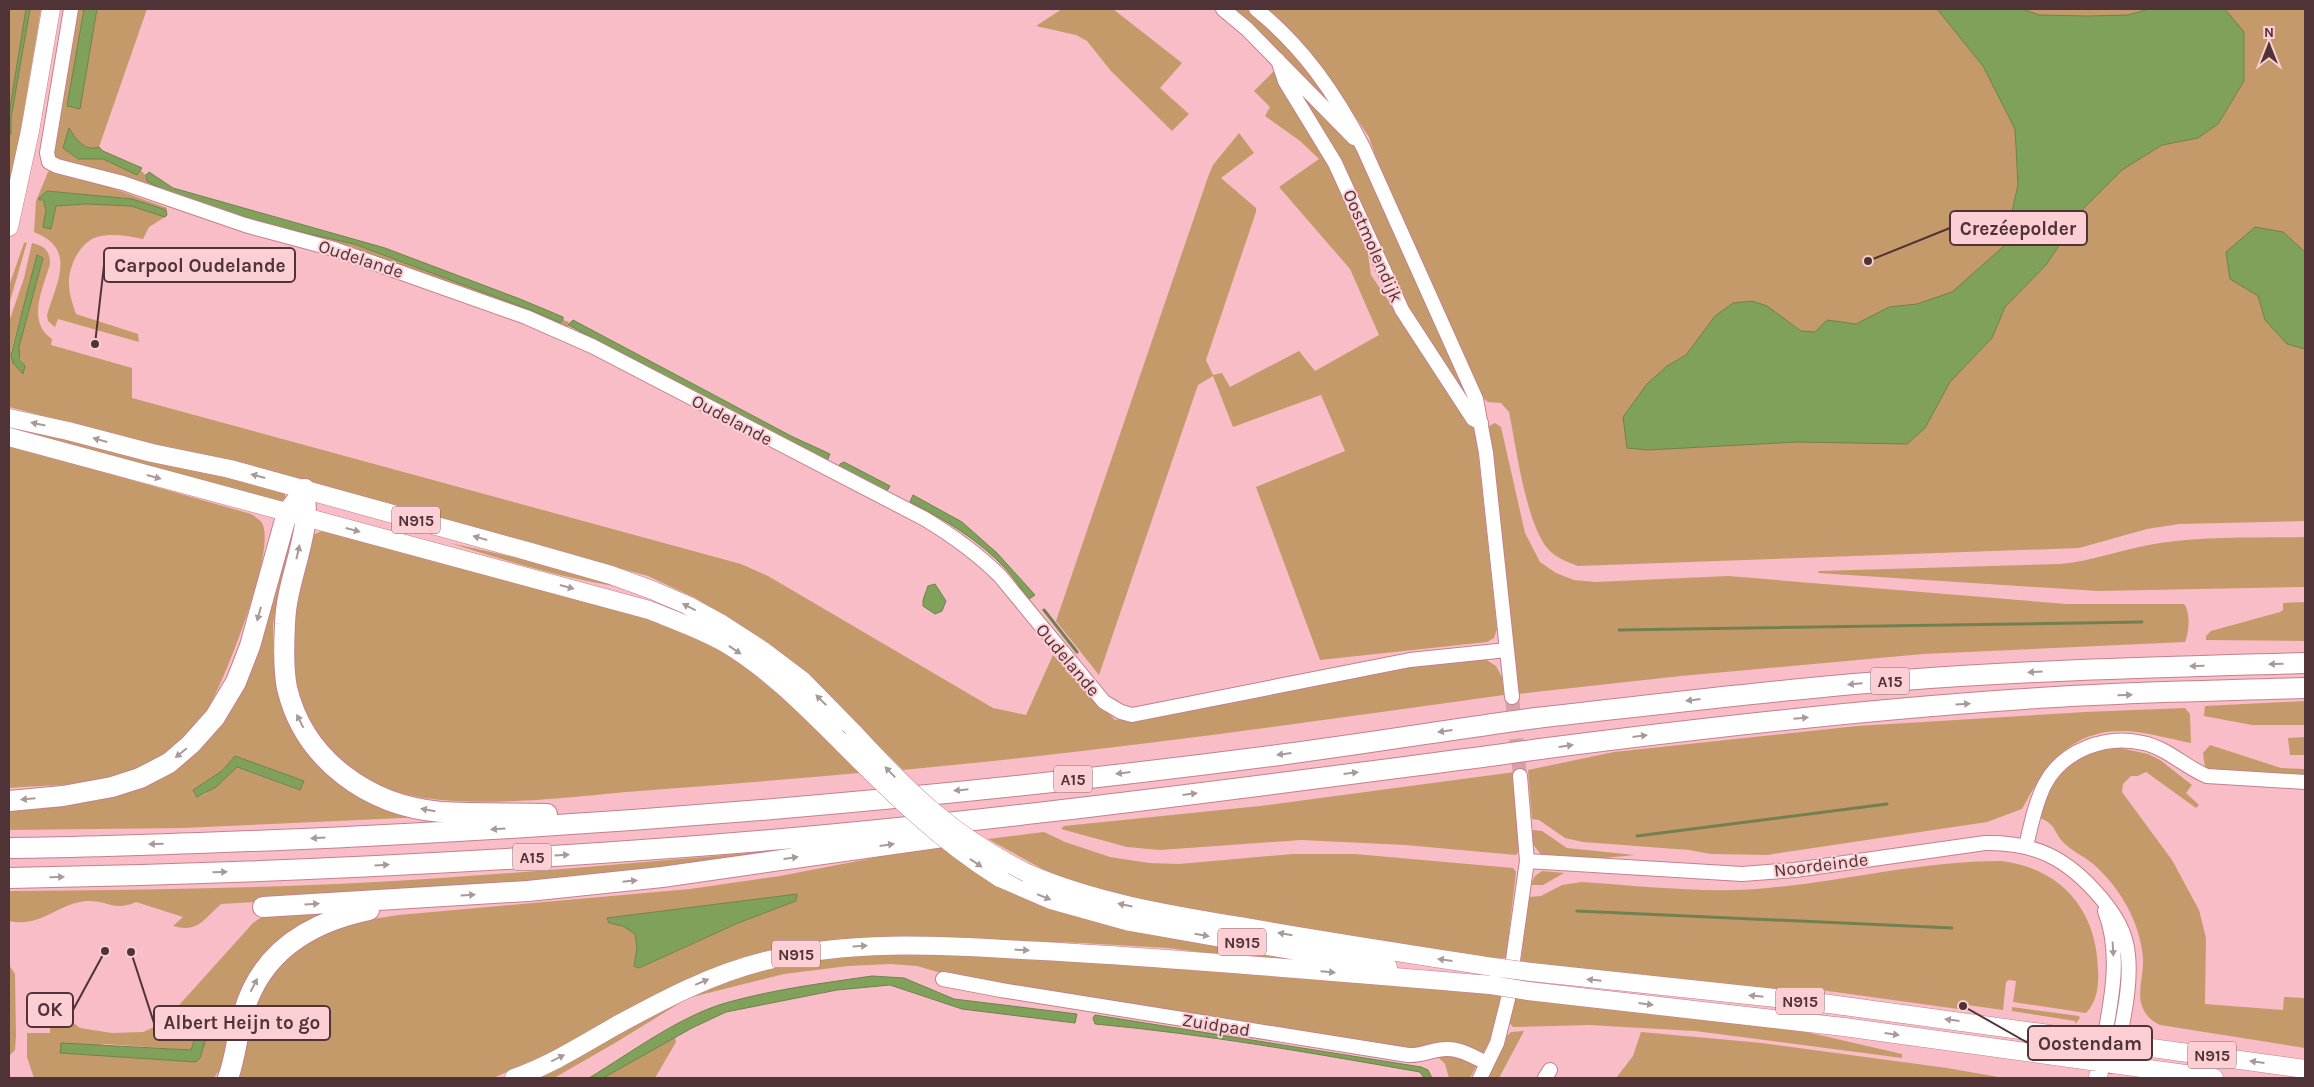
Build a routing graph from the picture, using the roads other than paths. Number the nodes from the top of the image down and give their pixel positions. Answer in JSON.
{"nodes":[{"id":1,"x":51,"y":9,"type":"edge"},
{"id":2,"x":71,"y":9,"type":"edge"},
{"id":3,"x":1223,"y":9,"type":"edge"},
{"id":4,"x":1256,"y":9,"type":"edge"},
{"id":5,"x":1278,"y":60,"type":"junction"},
{"id":6,"x":1363,"y":147,"type":"junction"},
{"id":7,"x":9,"y":228,"type":"edge"},
{"id":8,"x":9,"y":418,"type":"edge"},
{"id":9,"x":1481,"y":423,"type":"junction"},
{"id":10,"x":9,"y":438,"type":"edge"},
{"id":11,"x":305,"y":490,"type":"junction"},
{"id":12,"x":296,"y":515,"type":"junction"},
{"id":13,"x":1507,"y":650,"type":"junction"},
{"id":14,"x":2305,"y":663,"type":"edge"},
{"id":15,"x":2305,"y":688,"type":"edge"},
{"id":16,"x":1512,"y":697,"type":"tunnel mouth"},
{"id":17,"x":1520,"y":776,"type":"tunnel mouth"},
{"id":18,"x":2305,"y":782,"type":"edge"},
{"id":19,"x":9,"y":801,"type":"edge"},
{"id":20,"x":1055,"y":810,"type":"junction"},
{"id":21,"x":651,"y":818,"type":"junction"},
{"id":22,"x":2026,"y":846,"type":"junction"},
{"id":23,"x":9,"y":848,"type":"edge"},
{"id":24,"x":1527,"y":862,"type":"junction"},
{"id":25,"x":9,"y":878,"type":"edge"},
{"id":26,"x":420,"y":898,"type":"junction"},
{"id":27,"x":263,"y":907,"type":"dead end"},
{"id":28,"x":1514,"y":960,"type":"dead end"},
{"id":29,"x":943,"y":979,"type":"dead end"},
{"id":30,"x":1491,"y":985,"type":"junction"},
{"id":31,"x":1508,"y":999,"type":"dead end"},
{"id":32,"x":2112,"y":1041,"type":"junction"},
{"id":33,"x":1487,"y":1063,"type":"junction"},
{"id":34,"x":2305,"y":1069,"type":"edge"},
{"id":35,"x":2107,"y":1071,"type":"edge"},
{"id":36,"x":228,"y":1078,"type":"edge"},
{"id":37,"x":514,"y":1078,"type":"edge"},
{"id":38,"x":1480,"y":1078,"type":"edge"},
{"id":39,"x":2214,"y":1078,"type":"edge"}],
"edges":[{"from":1,"to":7,"type":"main road"},
{"from":2,"to":13,"type":"street","name":"Oudelande"},
{"from":3,"to":5,"type":"street","name":"Oostmolendijk"},
{"from":4,"to":6,"type":"street","name":"Oostmolendijk"},
{"from":5,"to":6,"type":"street","name":"Oostmolendijk"},
{"from":5,"to":9,"type":"street","name":"Oostmolendijk"},
{"from":6,"to":9,"type":"street","name":"Oostmolendijk"},
{"from":11,"to":8,"type":"main road","number":"N915","one_way":true},
{"from":9,"to":13,"type":"street","name":"Oostmolendijk"},
{"from":10,"to":12,"type":"main road","number":"N915","one_way":true},
{"from":11,"to":12,"type":"highway","number":"A15"},
{"from":32,"to":11,"type":"main road","number":"N915","one_way":true,"bridge":true},
{"from":12,"to":19,"type":"highway","number":"A15","one_way":true},
{"from":21,"to":12,"type":"highway","number":"A15","one_way":true},
{"from":12,"to":30,"type":"main road","number":"N915","one_way":true,"bridge":true},
{"from":13,"to":16,"type":"street","name":"Oostmolendijk"},
{"from":14,"to":21,"type":"highway","number":"A15","one_way":true,"bridge":true},
{"from":20,"to":15,"type":"highway","number":"A15","one_way":true,"bridge":true},
{"from":17,"to":24,"type":"street"},
{"from":18,"to":22,"type":"street"},
{"from":25,"to":20,"type":"highway","number":"A15","one_way":true},
{"from":26,"to":20,"type":"highway","number":"A15","one_way":true},
{"from":21,"to":23,"type":"highway","number":"A15","one_way":true},
{"from":22,"to":24,"type":"street","name":"Noordeinde"},
{"from":22,"to":32,"type":"street","name":"Noordeinde"},
{"from":24,"to":28,"type":"street"},
{"from":27,"to":26,"type":"highway","number":"A15","one_way":true},
{"from":36,"to":26,"type":"highway","number":"A15","one_way":true},
{"from":29,"to":33,"type":"street","name":"Zuidpad"},
{"from":30,"to":35,"type":"main road","number":"N915","one_way":true,"bridge":true},
{"from":37,"to":30,"type":"main road","number":"N915","one_way":true},
{"from":31,"to":33,"type":"street"},
{"from":34,"to":32,"type":"main road","number":"N915","one_way":true},
{"from":32,"to":35,"type":"main road","name":"Noordeinde"},
{"from":33,"to":38,"type":"street"},
{"from":35,"to":39,"type":"main road","number":"N915"}]}
